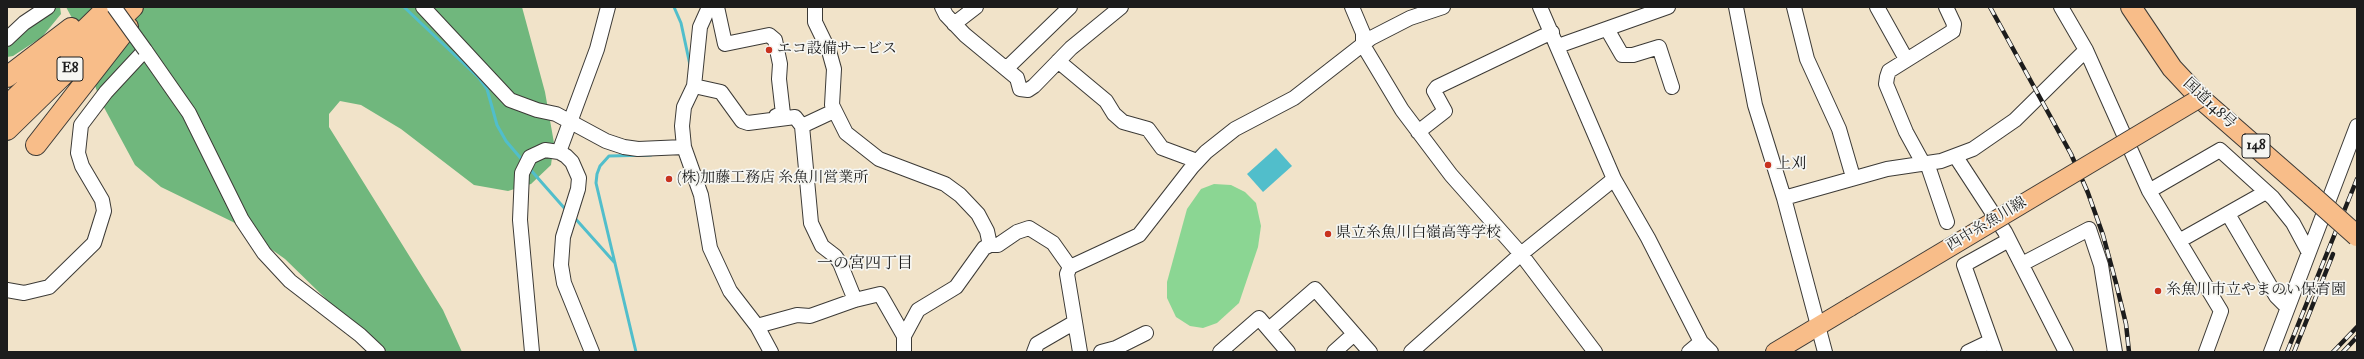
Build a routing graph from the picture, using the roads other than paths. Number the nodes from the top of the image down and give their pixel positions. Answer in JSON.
{"nodes":[{"id":1,"x":48,"y":7,"type":"edge"},
{"id":2,"x":95,"y":7,"type":"edge"},
{"id":3,"x":108,"y":7,"type":"edge"},
{"id":4,"x":114,"y":7,"type":"edge"},
{"id":5,"x":133,"y":7,"type":"edge"},
{"id":6,"x":144,"y":7,"type":"edge"},
{"id":7,"x":423,"y":7,"type":"edge"},
{"id":8,"x":608,"y":7,"type":"edge"},
{"id":9,"x":709,"y":7,"type":"edge"},
{"id":10,"x":717,"y":7,"type":"edge"},
{"id":11,"x":815,"y":7,"type":"edge"},
{"id":12,"x":942,"y":7,"type":"edge"},
{"id":13,"x":976,"y":7,"type":"edge"},
{"id":14,"x":1070,"y":7,"type":"edge"},
{"id":15,"x":1121,"y":7,"type":"edge"},
{"id":16,"x":1352,"y":7,"type":"edge"},
{"id":17,"x":1443,"y":7,"type":"edge"},
{"id":18,"x":1540,"y":7,"type":"edge"},
{"id":19,"x":1668,"y":7,"type":"edge"},
{"id":20,"x":1736,"y":7,"type":"edge"},
{"id":21,"x":1794,"y":7,"type":"edge"},
{"id":22,"x":1877,"y":7,"type":"edge"},
{"id":23,"x":1946,"y":7,"type":"edge"},
{"id":24,"x":2060,"y":7,"type":"edge"},
{"id":25,"x":2131,"y":7,"type":"edge"},
{"id":26,"x":954,"y":24,"type":"junction"},
{"id":27,"x":1607,"y":30,"type":"junction"},
{"id":28,"x":1552,"y":32,"type":"junction"},
{"id":29,"x":7,"y":39,"type":"edge"},
{"id":30,"x":1363,"y":45,"type":"junction"},
{"id":31,"x":1558,"y":46,"type":"junction"},
{"id":32,"x":146,"y":50,"type":"junction"},
{"id":33,"x":2086,"y":50,"type":"junction"},
{"id":34,"x":1906,"y":59,"type":"junction"},
{"id":35,"x":1058,"y":61,"type":"junction"},
{"id":36,"x":1007,"y":68,"type":"junction"},
{"id":37,"x":7,"y":76,"type":"edge"},
{"id":38,"x":694,"y":86,"type":"junction"},
{"id":39,"x":1672,"y":87,"type":"dead end"},
{"id":40,"x":2200,"y":98,"type":"junction"},
{"id":41,"x":7,"y":106,"type":"edge"},
{"id":42,"x":834,"y":111,"type":"junction"},
{"id":43,"x":775,"y":119,"type":"junction"},
{"id":44,"x":570,"y":122,"type":"junction"},
{"id":45,"x":802,"y":126,"type":"junction"},
{"id":46,"x":2357,"y":126,"type":"edge"},
{"id":47,"x":7,"y":130,"type":"edge"},
{"id":48,"x":1418,"y":132,"type":"junction"},
{"id":49,"x":36,"y":145,"type":"dead end"},
{"id":50,"x":684,"y":147,"type":"junction"},
{"id":51,"x":559,"y":152,"type":"junction"},
{"id":52,"x":1956,"y":157,"type":"junction"},
{"id":53,"x":1197,"y":161,"type":"junction"},
{"id":54,"x":1925,"y":163,"type":"junction"},
{"id":55,"x":1853,"y":177,"type":"junction"},
{"id":56,"x":1614,"y":178,"type":"junction"},
{"id":57,"x":2149,"y":191,"type":"junction"},
{"id":58,"x":2266,"y":192,"type":"junction"},
{"id":59,"x":1784,"y":198,"type":"junction"},
{"id":60,"x":2228,"y":214,"type":"junction"},
{"id":61,"x":1947,"y":222,"type":"dead end"},
{"id":62,"x":2357,"y":236,"type":"edge"},
{"id":63,"x":2009,"y":240,"type":"junction"},
{"id":64,"x":2179,"y":241,"type":"junction"},
{"id":65,"x":990,"y":245,"type":"junction"},
{"id":66,"x":2308,"y":251,"type":"junction"},
{"id":67,"x":1521,"y":254,"type":"junction"},
{"id":68,"x":2022,"y":264,"type":"junction"},
{"id":69,"x":1070,"y":267,"type":"junction"},
{"id":70,"x":7,"y":290,"type":"edge"},
{"id":71,"x":855,"y":300,"type":"junction"},
{"id":72,"x":2287,"y":307,"type":"junction"},
{"id":73,"x":1075,"y":322,"type":"junction"},
{"id":74,"x":757,"y":326,"type":"junction"},
{"id":75,"x":1818,"y":326,"type":"junction"},
{"id":76,"x":1269,"y":329,"type":"junction"},
{"id":77,"x":1146,"y":333,"type":"dead end"},
{"id":78,"x":1354,"y":334,"type":"junction"},
{"id":79,"x":904,"y":336,"type":"junction"},
{"id":80,"x":1701,"y":342,"type":"junction"},
{"id":81,"x":1993,"y":347,"type":"edge"},
{"id":82,"x":378,"y":352,"type":"edge"},
{"id":83,"x":532,"y":352,"type":"edge"},
{"id":84,"x":592,"y":352,"type":"edge"},
{"id":85,"x":772,"y":352,"type":"edge"},
{"id":86,"x":904,"y":352,"type":"edge"},
{"id":87,"x":1034,"y":352,"type":"edge"},
{"id":88,"x":1080,"y":352,"type":"edge"},
{"id":89,"x":1101,"y":352,"type":"edge"},
{"id":90,"x":1220,"y":352,"type":"edge"},
{"id":91,"x":1288,"y":352,"type":"edge"},
{"id":92,"x":1334,"y":352,"type":"edge"},
{"id":93,"x":1370,"y":352,"type":"edge"},
{"id":94,"x":1412,"y":352,"type":"edge"},
{"id":95,"x":1595,"y":352,"type":"edge"},
{"id":96,"x":1689,"y":352,"type":"edge"},
{"id":97,"x":1711,"y":352,"type":"edge"},
{"id":98,"x":1774,"y":352,"type":"edge"},
{"id":99,"x":1825,"y":352,"type":"edge"},
{"id":100,"x":1968,"y":352,"type":"edge"},
{"id":101,"x":2066,"y":352,"type":"edge"},
{"id":102,"x":2115,"y":352,"type":"edge"},
{"id":103,"x":2206,"y":352,"type":"edge"},
{"id":104,"x":2271,"y":352,"type":"edge"}],
"edges":[{"from":1,"to":29,"type":"street"},
{"from":2,"to":37,"type":"highway"},
{"from":3,"to":41,"type":"highway","number":"E8"},
{"from":4,"to":32,"type":"street","bridge":true},
{"from":5,"to":47,"type":"highway","number":"E8"},
{"from":6,"to":49,"type":"highway"},
{"from":7,"to":44,"type":"street"},
{"from":8,"to":44,"type":"street"},
{"from":9,"to":38,"type":"street"},
{"from":10,"to":43,"type":"street"},
{"from":11,"to":42,"type":"street"},
{"from":12,"to":26,"type":"street"},
{"from":13,"to":26,"type":"street"},
{"from":14,"to":36,"type":"street"},
{"from":15,"to":35,"type":"street"},
{"from":16,"to":30,"type":"street"},
{"from":17,"to":30,"type":"street"},
{"from":18,"to":28,"type":"street"},
{"from":19,"to":27,"type":"street"},
{"from":20,"to":59,"type":"street"},
{"from":21,"to":55,"type":"street"},
{"from":22,"to":34,"type":"street"},
{"from":23,"to":34,"type":"street"},
{"from":24,"to":33,"type":"street"},
{"from":25,"to":40,"type":"highway","name":"国道148号","number":"148"},
{"from":26,"to":36,"type":"street"},
{"from":27,"to":31,"type":"street"},
{"from":27,"to":39,"type":"street"},
{"from":28,"to":31,"type":"street"},
{"from":28,"to":48,"type":"street"},
{"from":30,"to":48,"type":"street"},
{"from":30,"to":53,"type":"street"},
{"from":31,"to":56,"type":"street"},
{"from":32,"to":70,"type":"street"},
{"from":32,"to":82,"type":"street"},
{"from":33,"to":52,"type":"street"},
{"from":33,"to":57,"type":"street"},
{"from":34,"to":54,"type":"street"},
{"from":35,"to":36,"type":"street"},
{"from":35,"to":53,"type":"street"},
{"from":38,"to":43,"type":"street"},
{"from":38,"to":50,"type":"street"},
{"from":40,"to":62,"type":"highway","name":"国道148号","number":"148","bridge":true},
{"from":40,"to":75,"type":"main road","name":"西中糸魚川線","bridge":true},
{"from":42,"to":45,"type":"street"},
{"from":42,"to":65,"type":"street"},
{"from":43,"to":45,"type":"street"},
{"from":44,"to":50,"type":"street"},
{"from":44,"to":51,"type":"street"},
{"from":45,"to":71,"type":"street"},
{"from":46,"to":66,"type":"street"},
{"from":48,"to":67,"type":"street"},
{"from":50,"to":74,"type":"street"},
{"from":51,"to":83,"type":"street"},
{"from":51,"to":84,"type":"street"},
{"from":52,"to":54,"type":"street"},
{"from":52,"to":63,"type":"street"},
{"from":53,"to":69,"type":"street"},
{"from":54,"to":55,"type":"street"},
{"from":54,"to":61,"type":"street"},
{"from":55,"to":59,"type":"street"},
{"from":56,"to":67,"type":"street"},
{"from":56,"to":80,"type":"street"},
{"from":57,"to":58,"type":"street"},
{"from":57,"to":64,"type":"street"},
{"from":58,"to":60,"type":"street"},
{"from":58,"to":66,"type":"street"},
{"from":59,"to":75,"type":"street"},
{"from":60,"to":64,"type":"street"},
{"from":60,"to":72,"type":"street"},
{"from":63,"to":68,"type":"street"},
{"from":63,"to":81,"type":"street"},
{"from":64,"to":103,"type":"street"},
{"from":65,"to":69,"type":"street"},
{"from":65,"to":79,"type":"street"},
{"from":66,"to":72,"type":"street"},
{"from":67,"to":94,"type":"street"},
{"from":67,"to":95,"type":"street"},
{"from":68,"to":101,"type":"street"},
{"from":68,"to":102,"type":"street"},
{"from":69,"to":73,"type":"street"},
{"from":71,"to":74,"type":"street"},
{"from":71,"to":79,"type":"street"},
{"from":72,"to":104,"type":"street"},
{"from":73,"to":87,"type":"street"},
{"from":73,"to":88,"type":"street"},
{"from":74,"to":85,"type":"street"},
{"from":75,"to":98,"type":"main road","name":"西中糸魚川線"},
{"from":75,"to":99,"type":"street"},
{"from":76,"to":78,"type":"street"},
{"from":76,"to":90,"type":"street"},
{"from":76,"to":91,"type":"street"},
{"from":77,"to":89,"type":"street"},
{"from":78,"to":92,"type":"street"},
{"from":78,"to":93,"type":"street"},
{"from":79,"to":86,"type":"street"},
{"from":80,"to":96,"type":"street"},
{"from":80,"to":97,"type":"street"},
{"from":81,"to":100,"type":"street"}]}
